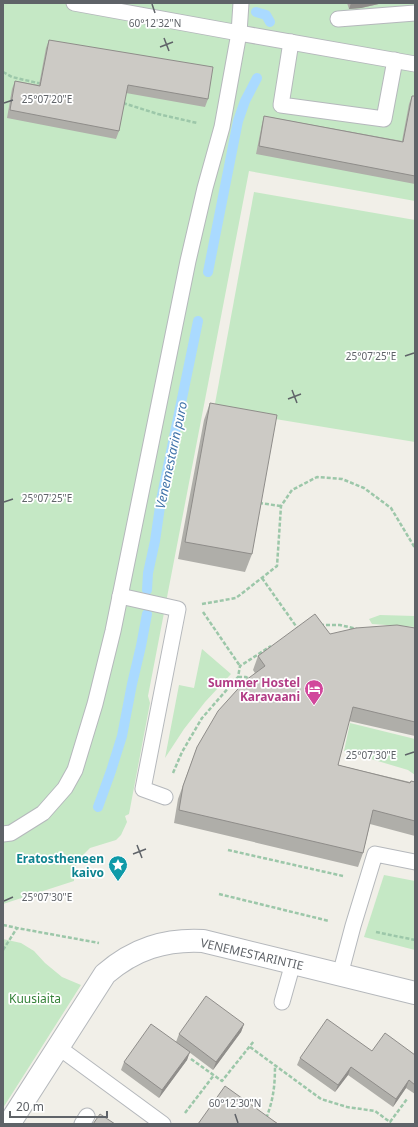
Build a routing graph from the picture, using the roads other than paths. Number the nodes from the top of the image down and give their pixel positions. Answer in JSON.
{"nodes":[{"id":1,"x":74,"y":3,"type":"edge"},
{"id":2,"x":241,"y":3,"type":"edge"},
{"id":3,"x":415,"y":13,"type":"edge"},
{"id":4,"x":338,"y":19,"type":"dead end"},
{"id":5,"x":239,"y":33,"type":"junction"},
{"id":6,"x":291,"y":42,"type":"junction"},
{"id":7,"x":395,"y":60,"type":"junction"},
{"id":8,"x":413,"y":60,"type":"edge"},
{"id":9,"x":120,"y":596,"type":"junction"},
{"id":10,"x":165,"y":798,"type":"road end"},
{"id":11,"x":3,"y":834,"type":"edge"},
{"id":12,"x":415,"y":862,"type":"edge"},
{"id":13,"x":293,"y":963,"type":"junction"},
{"id":14,"x":340,"y":975,"type":"junction"},
{"id":15,"x":415,"y":993,"type":"edge"},
{"id":16,"x":282,"y":1002,"type":"dead end"},
{"id":17,"x":58,"y":1047,"type":"junction"},
{"id":18,"x":8,"y":1124,"type":"edge"},
{"id":19,"x":162,"y":1124,"type":"edge"}],
"edges":[{"from":1,"to":5,"type":"lane"},
{"from":2,"to":5,"type":"lane"},
{"from":3,"to":4,"type":"lane"},
{"from":5,"to":6,"type":"lane"},
{"from":5,"to":9,"type":"lane"},
{"from":6,"to":7,"type":"lane"},
{"from":6,"to":7,"type":"lane"},
{"from":7,"to":8,"type":"lane"},
{"from":9,"to":10,"type":"lane"},
{"from":9,"to":11,"type":"lane"},
{"from":12,"to":14,"type":"lane"},
{"from":13,"to":14,"type":"street","name":"VENEMESTARINTIE"},
{"from":13,"to":16,"type":"lane"},
{"from":13,"to":17,"type":"street","name":"VENEMESTARINTIE"},
{"from":14,"to":15,"type":"street","name":"VENEMESTARINTIE"},
{"from":17,"to":18,"type":"street","name":"VENEMESTARINTIE"},
{"from":17,"to":19,"type":"lane"}]}
